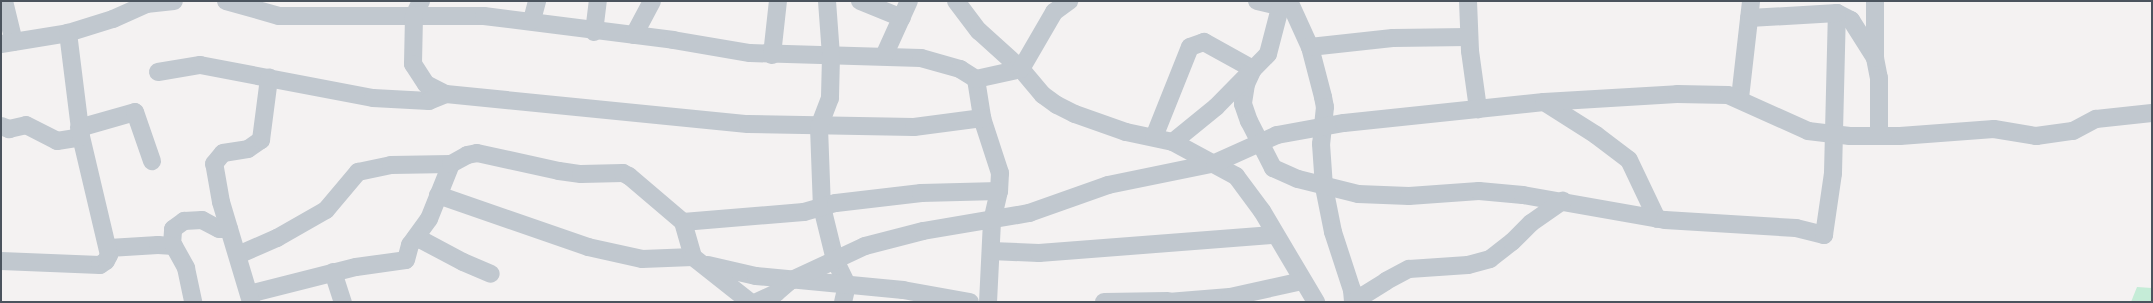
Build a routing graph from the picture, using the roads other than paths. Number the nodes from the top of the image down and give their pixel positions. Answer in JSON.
{"nodes":[{"id":1,"x":4,"y":1,"type":"edge"},
{"id":2,"x":174,"y":1,"type":"edge"},
{"id":3,"x":226,"y":1,"type":"edge"},
{"id":4,"x":537,"y":1,"type":"edge"},
{"id":5,"x":598,"y":1,"type":"edge"},
{"id":6,"x":652,"y":1,"type":"edge"},
{"id":7,"x":778,"y":1,"type":"edge"},
{"id":8,"x":826,"y":1,"type":"edge"},
{"id":9,"x":860,"y":1,"type":"edge"},
{"id":10,"x":910,"y":1,"type":"edge"},
{"id":11,"x":956,"y":1,"type":"edge"},
{"id":12,"x":1069,"y":1,"type":"edge"},
{"id":13,"x":1257,"y":1,"type":"edge"},
{"id":14,"x":1468,"y":1,"type":"edge"},
{"id":15,"x":1875,"y":1,"type":"edge"},
{"id":16,"x":138,"y":4,"type":"edge"},
{"id":17,"x":1287,"y":6,"type":"edge"},
{"id":18,"x":486,"y":8,"type":"edge"},
{"id":19,"x":418,"y":9,"type":"edge"},
{"id":20,"x":1750,"y":9,"type":"edge"},
{"id":21,"x":1837,"y":13,"type":"junction"},
{"id":22,"x":902,"y":18,"type":"junction"},
{"id":23,"x":532,"y":20,"type":"junction"},
{"id":24,"x":68,"y":32,"type":"junction"},
{"id":25,"x":594,"y":32,"type":"junction"},
{"id":26,"x":634,"y":34,"type":"junction"},
{"id":27,"x":1468,"y":36,"type":"junction"},
{"id":28,"x":8,"y":43,"type":"edge"},
{"id":29,"x":1310,"y":47,"type":"junction"},
{"id":30,"x":772,"y":55,"type":"junction"},
{"id":31,"x":831,"y":56,"type":"junction"},
{"id":32,"x":884,"y":56,"type":"junction"},
{"id":33,"x":1875,"y":58,"type":"junction"},
{"id":34,"x":1021,"y":69,"type":"junction"},
{"id":35,"x":1253,"y":69,"type":"junction"},
{"id":36,"x":158,"y":72,"type":"dead end"},
{"id":37,"x":269,"y":78,"type":"junction"},
{"id":38,"x":976,"y":79,"type":"junction"},
{"id":39,"x":446,"y":94,"type":"junction"},
{"id":40,"x":1740,"y":98,"type":"junction"},
{"id":41,"x":1544,"y":102,"type":"junction"},
{"id":42,"x":1478,"y":109,"type":"junction"},
{"id":43,"x":2152,"y":113,"type":"edge"},
{"id":44,"x":982,"y":118,"type":"junction"},
{"id":45,"x":1,"y":126,"type":"edge"},
{"id":46,"x":819,"y":127,"type":"junction"},
{"id":47,"x":1322,"y":128,"type":"junction"},
{"id":48,"x":80,"y":132,"type":"junction"},
{"id":49,"x":1834,"y":134,"type":"junction"},
{"id":50,"x":1879,"y":136,"type":"junction"},
{"id":51,"x":1154,"y":137,"type":"junction"},
{"id":52,"x":1260,"y":141,"type":"junction"},
{"id":53,"x":1173,"y":142,"type":"junction"},
{"id":54,"x":152,"y":161,"type":"dead end"},
{"id":55,"x":1214,"y":163,"type":"junction"},
{"id":56,"x":451,"y":164,"type":"junction"},
{"id":57,"x":1324,"y":187,"type":"junction"},
{"id":58,"x":999,"y":191,"type":"junction"},
{"id":59,"x":438,"y":195,"type":"junction"},
{"id":60,"x":1563,"y":201,"type":"junction"},
{"id":61,"x":822,"y":207,"type":"junction"},
{"id":62,"x":1657,"y":219,"type":"junction"},
{"id":63,"x":992,"y":221,"type":"junction"},
{"id":64,"x":683,"y":222,"type":"junction"},
{"id":65,"x":229,"y":230,"type":"junction"},
{"id":66,"x":1274,"y":235,"type":"junction"},
{"id":67,"x":416,"y":237,"type":"junction"},
{"id":68,"x":172,"y":245,"type":"junction"},
{"id":69,"x":109,"y":248,"type":"junction"},
{"id":70,"x":991,"y":251,"type":"junction"},
{"id":71,"x":238,"y":255,"type":"junction"},
{"id":72,"x":697,"y":260,"type":"junction"},
{"id":73,"x":835,"y":260,"type":"junction"},
{"id":74,"x":1,"y":261,"type":"edge"},
{"id":75,"x":334,"y":272,"type":"junction"},
{"id":76,"x":491,"y":274,"type":"dead end"},
{"id":77,"x":790,"y":281,"type":"junction"},
{"id":78,"x":1302,"y":281,"type":"junction"},
{"id":79,"x":847,"y":285,"type":"junction"},
{"id":80,"x":250,"y":298,"type":"edge"},
{"id":81,"x":930,"y":298,"type":"edge"},
{"id":82,"x":193,"y":302,"type":"edge"},
{"id":83,"x":343,"y":302,"type":"edge"},
{"id":84,"x":750,"y":302,"type":"edge"},
{"id":85,"x":757,"y":302,"type":"edge"},
{"id":86,"x":843,"y":302,"type":"edge"},
{"id":87,"x":970,"y":302,"type":"edge"},
{"id":88,"x":988,"y":302,"type":"edge"},
{"id":89,"x":1104,"y":302,"type":"edge"},
{"id":90,"x":1168,"y":302,"type":"edge"},
{"id":91,"x":1316,"y":302,"type":"edge"},
{"id":92,"x":1353,"y":302,"type":"edge"}],
"edges":[{"from":1,"to":28,"type":"street"},
{"from":2,"to":16,"type":"street"},
{"from":3,"to":19,"type":"street"},
{"from":4,"to":23,"type":"street"},
{"from":5,"to":25,"type":"street"},
{"from":6,"to":26,"type":"street"},
{"from":7,"to":30,"type":"street"},
{"from":8,"to":31,"type":"street"},
{"from":9,"to":22,"type":"street"},
{"from":10,"to":22,"type":"street"},
{"from":11,"to":34,"type":"street"},
{"from":12,"to":34,"type":"street"},
{"from":13,"to":17,"type":"street"},
{"from":14,"to":27,"type":"street"},
{"from":15,"to":33,"type":"street"},
{"from":16,"to":24,"type":"street"},
{"from":17,"to":29,"type":"street"},
{"from":17,"to":35,"type":"street"},
{"from":18,"to":19,"type":"street"},
{"from":18,"to":23,"type":"street"},
{"from":19,"to":39,"type":"street"},
{"from":20,"to":21,"type":"street"},
{"from":20,"to":40,"type":"street"},
{"from":21,"to":33,"type":"street"},
{"from":21,"to":49,"type":"street"},
{"from":22,"to":32,"type":"street"},
{"from":23,"to":25,"type":"street"},
{"from":24,"to":28,"type":"street"},
{"from":24,"to":48,"type":"street"},
{"from":25,"to":26,"type":"street"},
{"from":26,"to":30,"type":"street"},
{"from":27,"to":29,"type":"street"},
{"from":27,"to":42,"type":"street"},
{"from":29,"to":47,"type":"street"},
{"from":30,"to":31,"type":"street"},
{"from":31,"to":32,"type":"street"},
{"from":31,"to":46,"type":"street"},
{"from":32,"to":38,"type":"street"},
{"from":33,"to":50,"type":"street"},
{"from":34,"to":38,"type":"street"},
{"from":34,"to":51,"type":"street"},
{"from":35,"to":51,"type":"street"},
{"from":35,"to":52,"type":"street"},
{"from":35,"to":53,"type":"street"},
{"from":36,"to":37,"type":"street"},
{"from":37,"to":39,"type":"street"},
{"from":37,"to":65,"type":"street"},
{"from":38,"to":44,"type":"street"},
{"from":39,"to":46,"type":"street"},
{"from":40,"to":41,"type":"street"},
{"from":40,"to":49,"type":"street"},
{"from":41,"to":42,"type":"street"},
{"from":41,"to":62,"type":"street"},
{"from":42,"to":47,"type":"street"},
{"from":43,"to":50,"type":"street"},
{"from":44,"to":46,"type":"street"},
{"from":44,"to":58,"type":"street"},
{"from":45,"to":48,"type":"street"},
{"from":46,"to":61,"type":"street"},
{"from":47,"to":52,"type":"street"},
{"from":47,"to":57,"type":"street"},
{"from":48,"to":54,"type":"street"},
{"from":48,"to":69,"type":"street"},
{"from":49,"to":50,"type":"street"},
{"from":49,"to":62,"type":"street"},
{"from":51,"to":53,"type":"street"},
{"from":52,"to":55,"type":"street"},
{"from":52,"to":57,"type":"street"},
{"from":53,"to":55,"type":"street"},
{"from":55,"to":63,"type":"street"},
{"from":55,"to":66,"type":"street"},
{"from":56,"to":59,"type":"street"},
{"from":56,"to":64,"type":"street"},
{"from":56,"to":71,"type":"street"},
{"from":57,"to":60,"type":"street"},
{"from":57,"to":92,"type":"street"},
{"from":58,"to":61,"type":"street"},
{"from":58,"to":63,"type":"street"},
{"from":59,"to":67,"type":"street"},
{"from":59,"to":72,"type":"street"},
{"from":60,"to":62,"type":"street"},
{"from":60,"to":92,"type":"street"},
{"from":61,"to":64,"type":"street"},
{"from":61,"to":73,"type":"street"},
{"from":63,"to":70,"type":"street"},
{"from":63,"to":73,"type":"street"},
{"from":64,"to":72,"type":"street"},
{"from":65,"to":68,"type":"street"},
{"from":65,"to":71,"type":"street"},
{"from":66,"to":70,"type":"street"},
{"from":66,"to":78,"type":"street"},
{"from":67,"to":75,"type":"street"},
{"from":67,"to":76,"type":"street"},
{"from":68,"to":69,"type":"street"},
{"from":68,"to":82,"type":"street"},
{"from":69,"to":74,"type":"street"},
{"from":70,"to":88,"type":"street"},
{"from":71,"to":80,"type":"street"},
{"from":72,"to":77,"type":"street"},
{"from":72,"to":84,"type":"street"},
{"from":73,"to":77,"type":"street"},
{"from":73,"to":79,"type":"street"},
{"from":75,"to":80,"type":"street"},
{"from":75,"to":83,"type":"street"},
{"from":77,"to":79,"type":"street"},
{"from":77,"to":85,"type":"street"},
{"from":78,"to":90,"type":"street"},
{"from":78,"to":91,"type":"street"},
{"from":79,"to":81,"type":"street"},
{"from":79,"to":86,"type":"street"},
{"from":81,"to":87,"type":"street"},
{"from":89,"to":90,"type":"street"}]}
